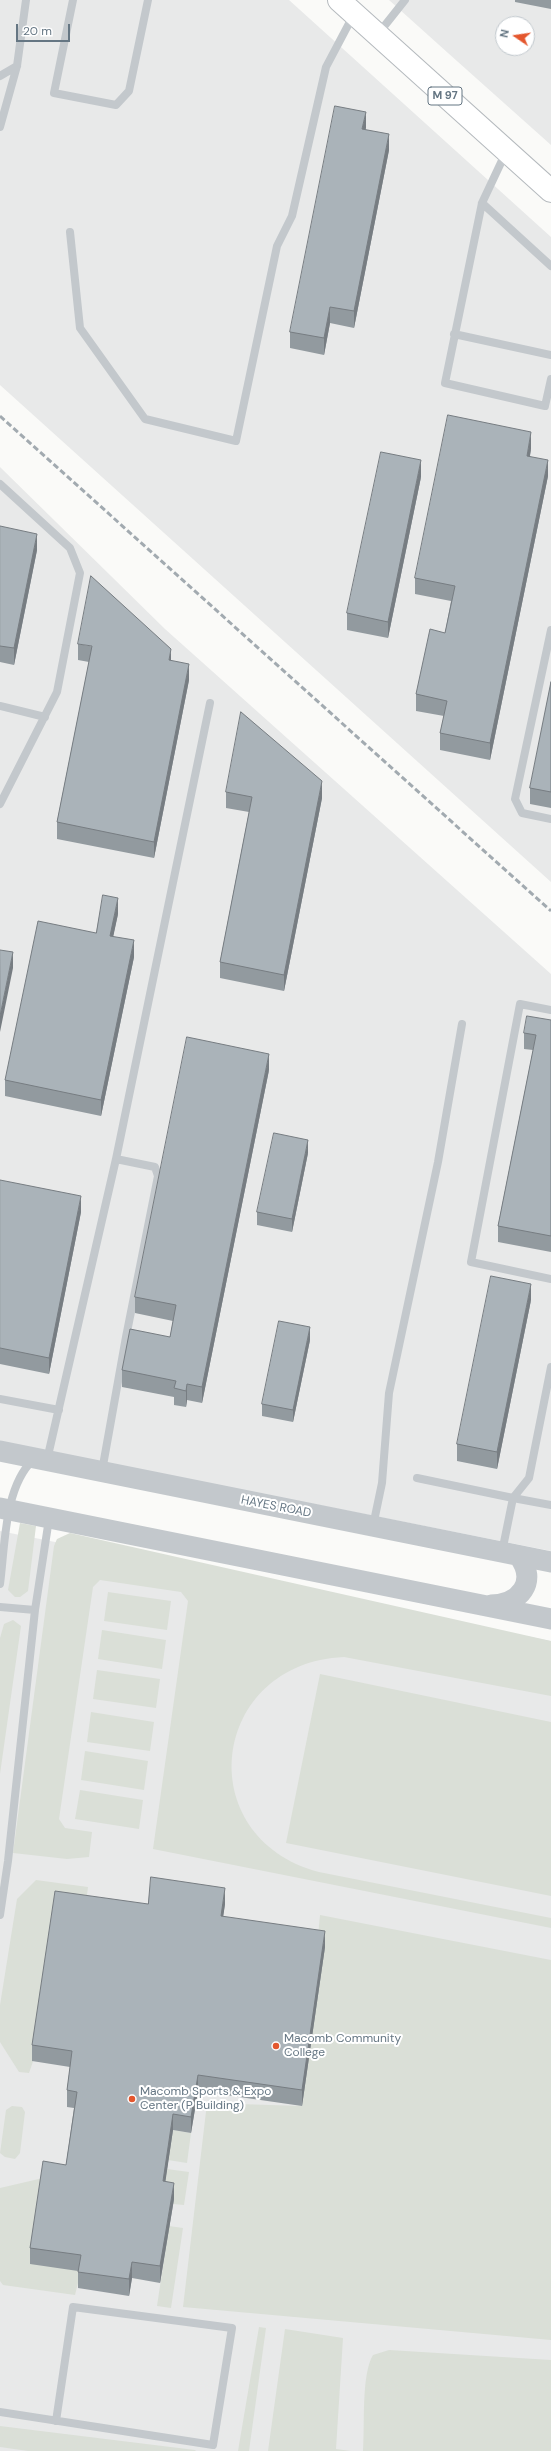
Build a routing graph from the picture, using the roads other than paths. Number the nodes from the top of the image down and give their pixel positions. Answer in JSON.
{"nodes":[{"id":1,"x":26,"y":0,"type":"edge"},
{"id":2,"x":73,"y":0,"type":"edge"},
{"id":3,"x":148,"y":0,"type":"edge"},
{"id":4,"x":405,"y":0,"type":"edge"},
{"id":5,"x":346,"y":7,"type":"edge"},
{"id":6,"x":377,"y":35,"type":"junction"},
{"id":7,"x":17,"y":66,"type":"junction"},
{"id":8,"x":0,"y":76,"type":"edge"},
{"id":9,"x":0,"y":127,"type":"edge"},
{"id":10,"x":0,"y":133,"type":"edge"},
{"id":11,"x":506,"y":151,"type":"junction"},
{"id":12,"x":551,"y":191,"type":"edge"},
{"id":13,"x":482,"y":204,"type":"junction"},
{"id":14,"x":70,"y":232,"type":"dead end"},
{"id":15,"x":551,"y":266,"type":"edge"},
{"id":16,"x":454,"y":334,"type":"junction"},
{"id":17,"x":551,"y":355,"type":"edge"},
{"id":18,"x":551,"y":380,"type":"edge"},
{"id":19,"x":0,"y":484,"type":"edge"},
{"id":20,"x":551,"y":630,"type":"edge"},
{"id":21,"x":210,"y":703,"type":"dead end"},
{"id":22,"x":0,"y":706,"type":"edge"},
{"id":23,"x":45,"y":717,"type":"junction"},
{"id":24,"x":0,"y":804,"type":"edge"},
{"id":25,"x":551,"y":819,"type":"edge"},
{"id":26,"x":551,"y":1010,"type":"edge"},
{"id":27,"x":462,"y":1024,"type":"dead end"},
{"id":28,"x":116,"y":1159,"type":"junction"},
{"id":29,"x":551,"y":1279,"type":"edge"},
{"id":30,"x":551,"y":1367,"type":"edge"},
{"id":31,"x":0,"y":1399,"type":"edge"},
{"id":32,"x":59,"y":1410,"type":"junction"},
{"id":33,"x":0,"y":1451,"type":"edge"},
{"id":34,"x":41,"y":1459,"type":"junction"},
{"id":35,"x":102,"y":1472,"type":"junction"},
{"id":36,"x":417,"y":1478,"type":"dead end"},
{"id":37,"x":513,"y":1498,"type":"junction"},
{"id":38,"x":551,"y":1506,"type":"edge"},
{"id":39,"x":5,"y":1509,"type":"edge"},
{"id":40,"x":50,"y":1518,"type":"junction"},
{"id":41,"x":373,"y":1526,"type":"junction"},
{"id":42,"x":511,"y":1554,"type":"junction"},
{"id":43,"x":551,"y":1562,"type":"edge"},
{"id":44,"x":0,"y":1584,"type":"edge"},
{"id":45,"x":481,"y":1605,"type":"junction"},
{"id":46,"x":0,"y":1607,"type":"edge"},
{"id":47,"x":35,"y":1610,"type":"junction"},
{"id":48,"x":551,"y":1619,"type":"edge"},
{"id":49,"x":0,"y":1915,"type":"edge"},
{"id":50,"x":0,"y":2412,"type":"edge"},
{"id":51,"x":56,"y":2421,"type":"junction"},
{"id":52,"x":212,"y":2448,"type":"edge"}],
"edges":[{"from":1,"to":7,"type":"lane"},
{"from":2,"to":3,"type":"lane"},
{"from":4,"to":6,"type":"lane"},
{"from":5,"to":6,"type":"main road","number":"M 97"},
{"from":5,"to":14,"type":"lane"},
{"from":6,"to":11,"type":"main road","number":"M 97"},
{"from":7,"to":8,"type":"lane"},
{"from":7,"to":9,"type":"lane"},
{"from":9,"to":10,"type":"lane"},
{"from":11,"to":12,"type":"main road","number":"M 97"},
{"from":11,"to":13,"type":"lane"},
{"from":13,"to":15,"type":"lane"},
{"from":13,"to":16,"type":"lane"},
{"from":16,"to":17,"type":"lane"},
{"from":16,"to":18,"type":"lane"},
{"from":19,"to":23,"type":"lane"},
{"from":20,"to":25,"type":"lane"},
{"from":21,"to":28,"type":"lane"},
{"from":22,"to":23,"type":"lane"},
{"from":23,"to":24,"type":"lane"},
{"from":26,"to":29,"type":"lane"},
{"from":27,"to":41,"type":"lane"},
{"from":28,"to":32,"type":"lane"},
{"from":28,"to":35,"type":"lane"},
{"from":30,"to":37,"type":"lane"},
{"from":31,"to":32,"type":"lane"},
{"from":32,"to":34,"type":"lane"},
{"from":33,"to":34,"type":"street","name":"HAYES ROAD"},
{"from":34,"to":35,"type":"street","name":"HAYES ROAD"},
{"from":34,"to":39,"type":"lane"},
{"from":35,"to":41,"type":"street","name":"HAYES ROAD"},
{"from":36,"to":37,"type":"lane"},
{"from":37,"to":38,"type":"lane"},
{"from":37,"to":42,"type":"lane"},
{"from":39,"to":40,"type":"street"},
{"from":39,"to":44,"type":"lane"},
{"from":40,"to":45,"type":"street"},
{"from":40,"to":47,"type":"lane"},
{"from":41,"to":42,"type":"street","name":"HAYES ROAD"},
{"from":42,"to":43,"type":"street","name":"HAYES ROAD"},
{"from":42,"to":45,"type":"street"},
{"from":45,"to":48,"type":"street"},
{"from":46,"to":47,"type":"lane"},
{"from":47,"to":49,"type":"lane"},
{"from":50,"to":51,"type":"lane"},
{"from":51,"to":52,"type":"lane"},
{"from":51,"to":52,"type":"lane"}]}
